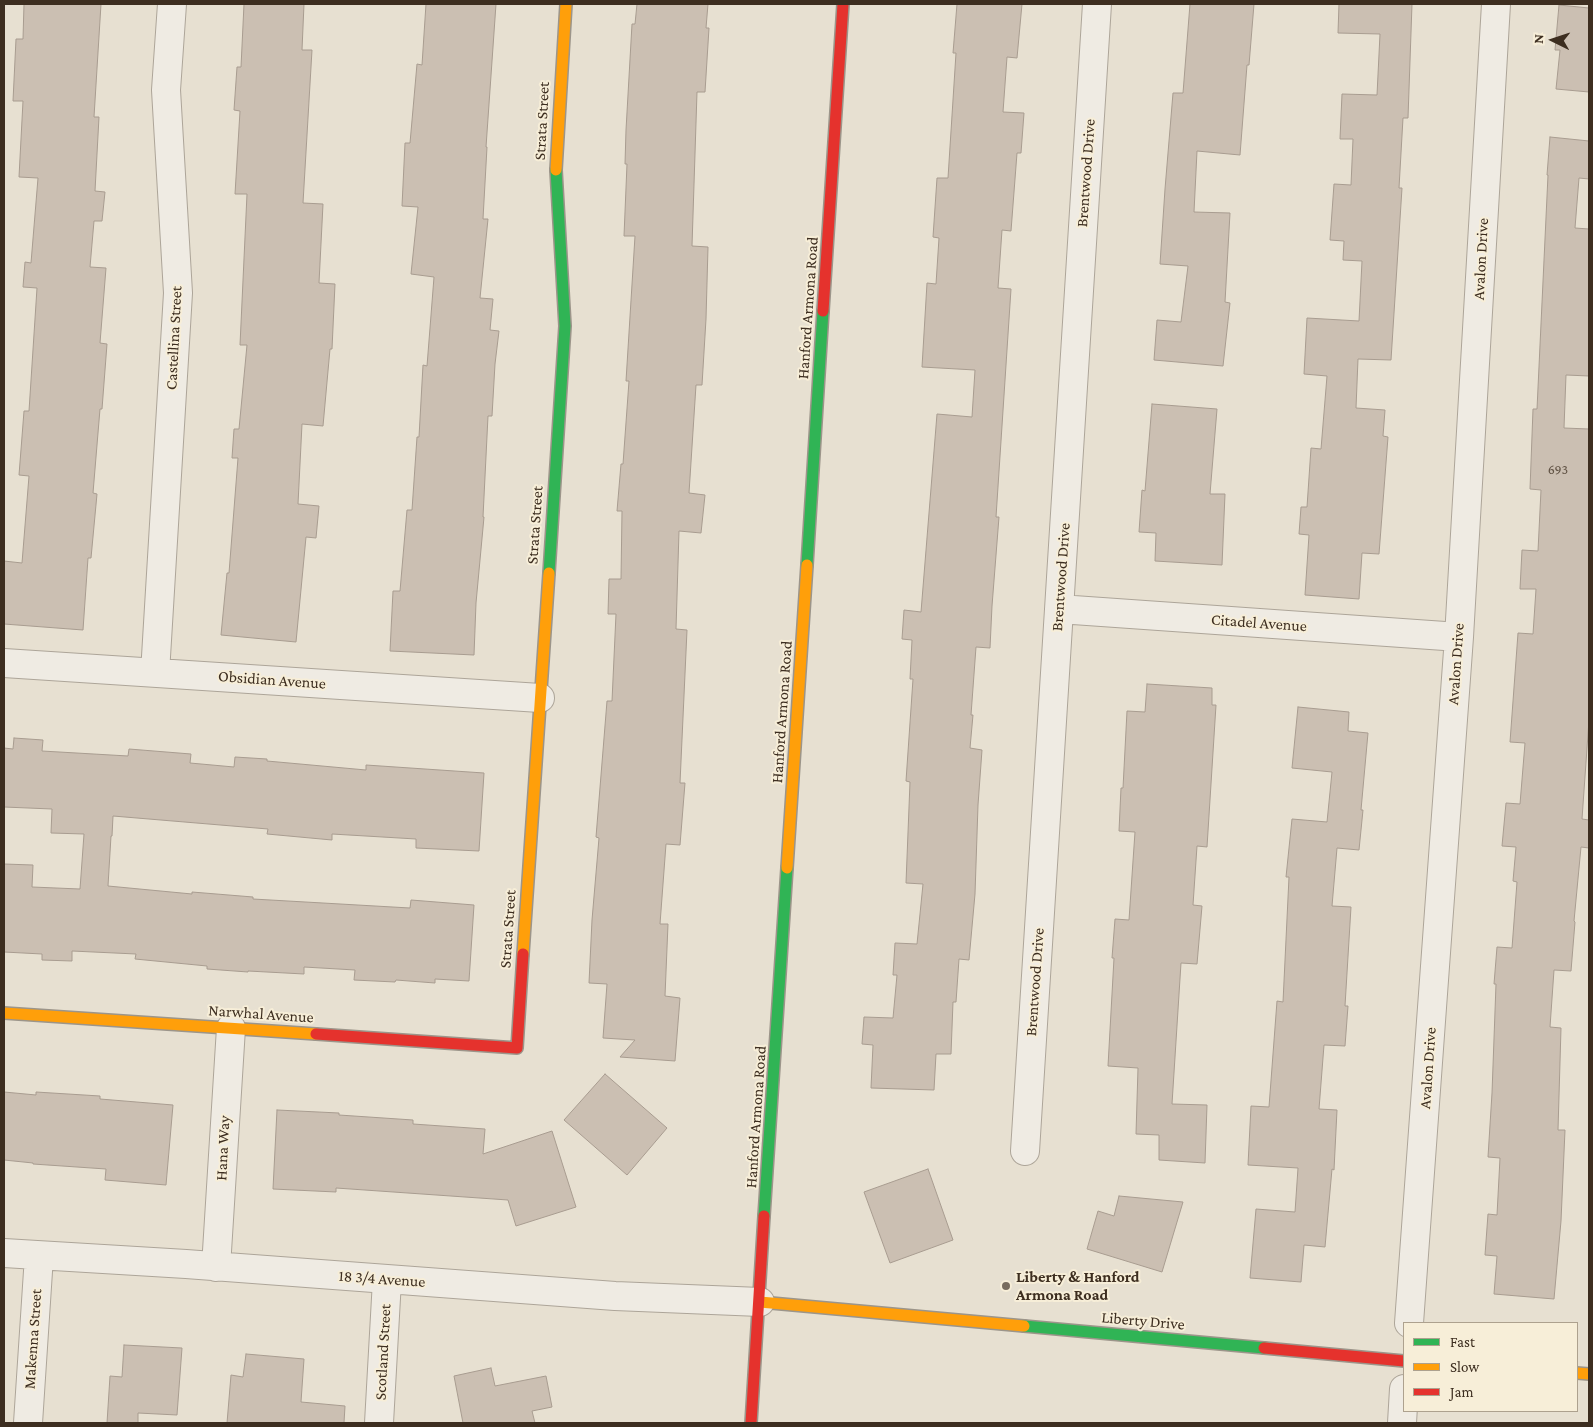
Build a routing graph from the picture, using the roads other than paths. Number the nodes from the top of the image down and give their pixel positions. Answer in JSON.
{"nodes":[{"id":1,"x":172,"y":4,"type":"edge"},
{"id":2,"x":566,"y":4,"type":"edge"},
{"id":3,"x":843,"y":4,"type":"edge"},
{"id":4,"x":1096,"y":4,"type":"edge"},
{"id":5,"x":1496,"y":4,"type":"edge"},
{"id":6,"x":1059,"y":609,"type":"junction"},
{"id":7,"x":1458,"y":637,"type":"junction"},
{"id":8,"x":4,"y":662,"type":"edge"},
{"id":9,"x":155,"y":673,"type":"junction"},
{"id":10,"x":540,"y":698,"type":"junction"},
{"id":11,"x":4,"y":1012,"type":"edge"},
{"id":12,"x":230,"y":1028,"type":"junction"},
{"id":13,"x":517,"y":1048,"type":"joint"},
{"id":14,"x":1025,"y":1151,"type":"dead end"},
{"id":15,"x":4,"y":1253,"type":"edge"},
{"id":16,"x":39,"y":1256,"type":"junction"},
{"id":17,"x":216,"y":1267,"type":"junction"},
{"id":18,"x":387,"y":1280,"type":"junction"},
{"id":19,"x":760,"y":1302,"type":"junction"},
{"id":20,"x":1409,"y":1322,"type":"edge"},
{"id":21,"x":1403,"y":1361,"type":"edge"},
{"id":22,"x":1403,"y":1406,"type":"edge"},
{"id":23,"x":28,"y":1423,"type":"edge"},
{"id":24,"x":379,"y":1423,"type":"edge"},
{"id":25,"x":751,"y":1423,"type":"edge"},
{"id":26,"x":1402,"y":1423,"type":"edge"}],
"edges":[{"from":1,"to":9,"type":"street","name":"Castellina Street"},
{"from":2,"to":10,"type":"street","name":"Strata Street"},
{"from":3,"to":19,"type":"street","name":"Hanford Armona Road"},
{"from":4,"to":6,"type":"street","name":"Brentwood Drive"},
{"from":5,"to":7,"type":"street","name":"Avalon Drive"},
{"from":6,"to":7,"type":"street","name":"Citadel Avenue"},
{"from":6,"to":14,"type":"street","name":"Brentwood Drive"},
{"from":7,"to":20,"type":"street","name":"Avalon Drive"},
{"from":8,"to":9,"type":"street","name":"Obsidian Avenue"},
{"from":9,"to":10,"type":"street","name":"Obsidian Avenue"},
{"from":10,"to":13,"type":"street","name":"Strata Street"},
{"from":11,"to":12,"type":"street","name":"Narwhal Avenue"},
{"from":12,"to":13,"type":"street","name":"Narwhal Avenue"},
{"from":12,"to":17,"type":"street","name":"Hana Way"},
{"from":15,"to":16,"type":"street","name":"18 3/4 Avenue"},
{"from":16,"to":17,"type":"street","name":"18 3/4 Avenue"},
{"from":16,"to":23,"type":"street","name":"Makenna Street"},
{"from":17,"to":18,"type":"street","name":"18 3/4 Avenue"},
{"from":18,"to":19,"type":"street","name":"18 3/4 Avenue"},
{"from":18,"to":24,"type":"street","name":"Scotland Street"},
{"from":19,"to":21,"type":"street","name":"Liberty Drive"},
{"from":19,"to":25,"type":"street","name":"Hanford Armona Road"},
{"from":22,"to":26,"type":"street"}]}
